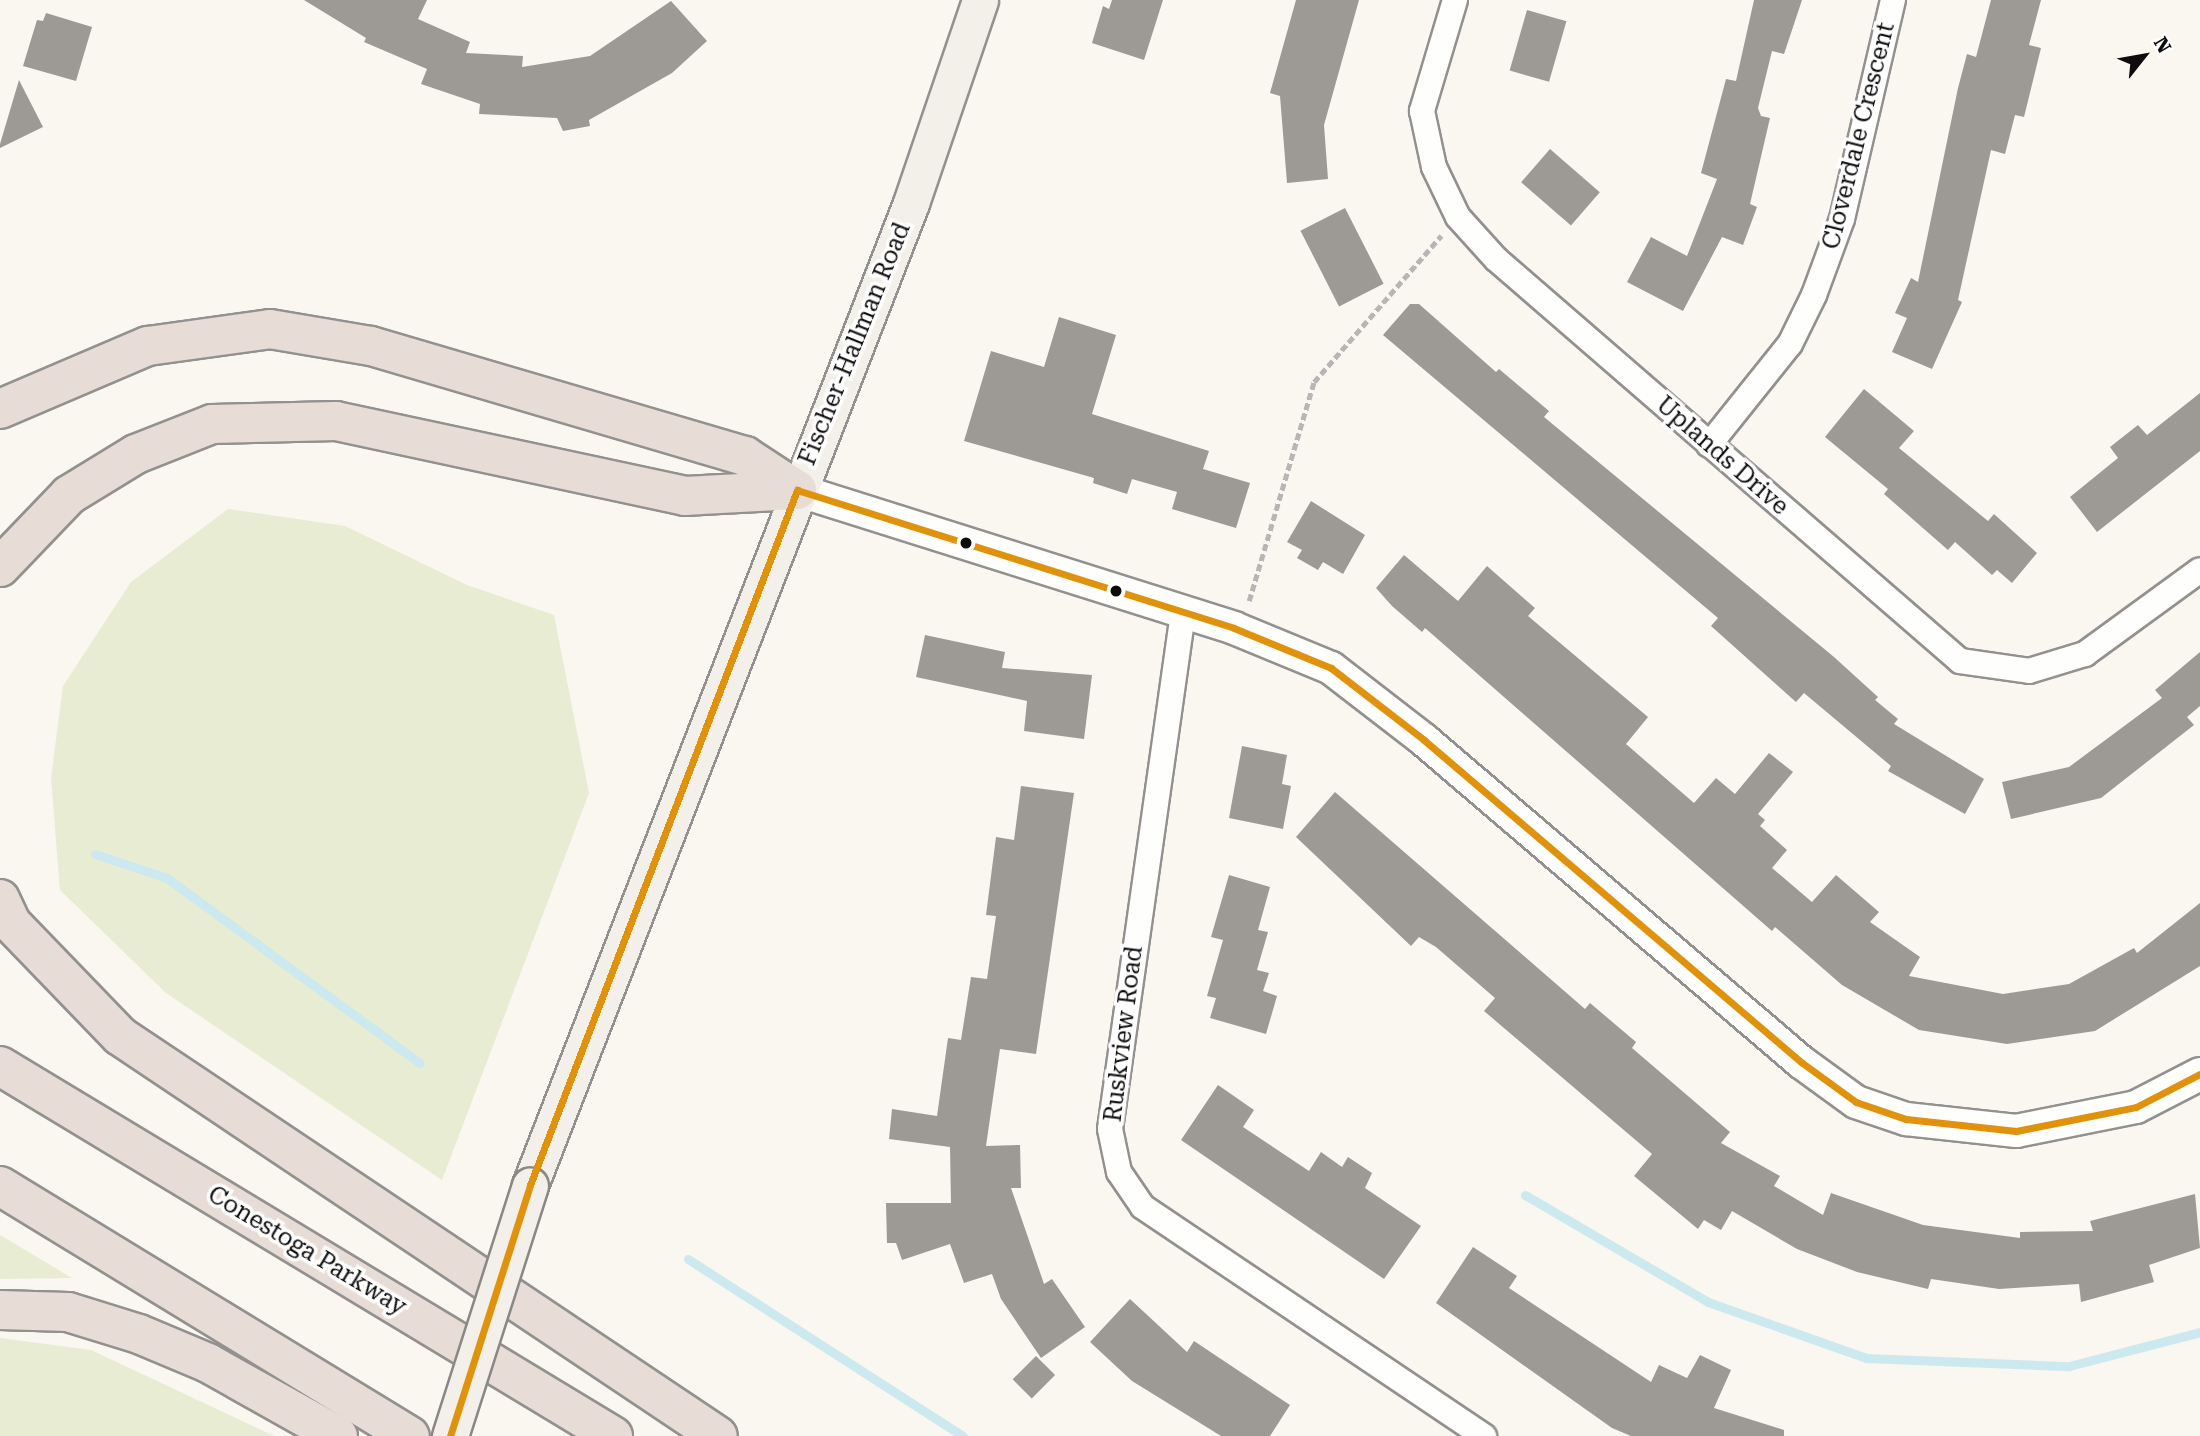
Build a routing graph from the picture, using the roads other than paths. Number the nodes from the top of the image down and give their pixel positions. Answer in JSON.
{"nodes":[{"id":1,"x":980,"y":0,"type":"edge"},
{"id":2,"x":1455,"y":0,"type":"edge"},
{"id":3,"x":1893,"y":0,"type":"edge"},
{"id":4,"x":0,"y":409,"type":"edge"},
{"id":5,"x":1709,"y":445,"type":"junction"},
{"id":6,"x":797,"y":490,"type":"junction"},
{"id":7,"x":0,"y":567,"type":"edge"},
{"id":8,"x":2200,"y":570,"type":"edge"},
{"id":9,"x":1183,"y":613,"type":"junction"},
{"id":10,"x":0,"y":899,"type":"edge"},
{"id":11,"x":0,"y":1066,"type":"edge"},
{"id":12,"x":2200,"y":1074,"type":"edge"},
{"id":13,"x":0,"y":1186,"type":"edge"},
{"id":14,"x":0,"y":1310,"type":"edge"},
{"id":15,"x":338,"y":1436,"type":"edge"},
{"id":16,"x":410,"y":1436,"type":"edge"},
{"id":17,"x":450,"y":1436,"type":"edge"},
{"id":18,"x":613,"y":1436,"type":"edge"},
{"id":19,"x":718,"y":1436,"type":"edge"},
{"id":20,"x":1484,"y":1436,"type":"edge"}],
"edges":[{"from":1,"to":6,"type":"main road","name":"Fischer-Hallman Road"},
{"from":2,"to":5,"type":"street","name":"Uplands Drive"},
{"from":3,"to":5,"type":"street","name":"Cloverdale Crescent"},
{"from":4,"to":6,"type":"highway"},
{"from":5,"to":8,"type":"street","name":"Uplands Drive"},
{"from":6,"to":7,"type":"highway"},
{"from":6,"to":9,"type":"street"},
{"from":6,"to":17,"type":"main road","name":"Fischer-Hallman Road","bridge":true},
{"from":9,"to":12,"type":"street"},
{"from":9,"to":20,"type":"street","name":"Ruskview Road"},
{"from":10,"to":19,"type":"highway"},
{"from":11,"to":18,"type":"highway","name":"Conestoga Parkway"},
{"from":13,"to":16,"type":"highway"},
{"from":14,"to":15,"type":"highway"}]}
